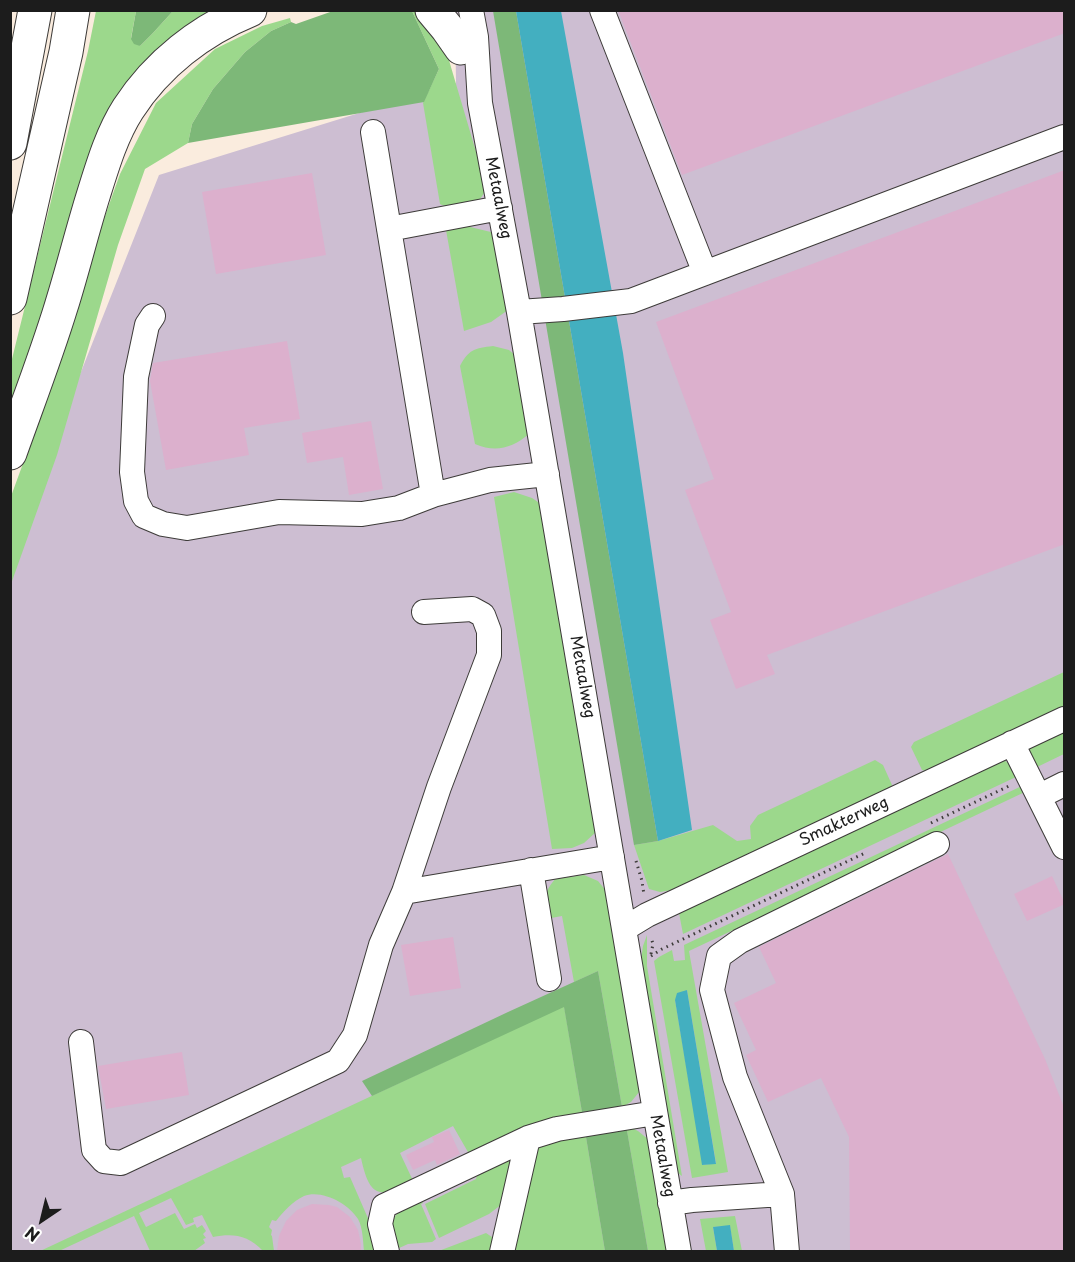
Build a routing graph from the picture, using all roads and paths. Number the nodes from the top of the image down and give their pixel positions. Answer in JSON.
{"nodes":[{"id":1,"x":35,"y":10,"type":"edge"},
{"id":2,"x":74,"y":10,"type":"edge"},
{"id":3,"x":250,"y":10,"type":"edge"},
{"id":4,"x":432,"y":10,"type":"edge"},
{"id":5,"x":449,"y":10,"type":"edge"},
{"id":6,"x":471,"y":10,"type":"edge"},
{"id":7,"x":602,"y":10,"type":"edge"},
{"id":8,"x":461,"y":48,"type":"junction"},
{"id":9,"x":480,"y":103,"type":"junction"},
{"id":10,"x":373,"y":132,"type":"dead end"},
{"id":11,"x":1065,"y":137,"type":"edge"},
{"id":12,"x":10,"y":143,"type":"edge"},
{"id":13,"x":500,"y":208,"type":"junction"},
{"id":14,"x":389,"y":229,"type":"junction"},
{"id":15,"x":705,"y":273,"type":"junction"},
{"id":16,"x":10,"y":298,"type":"edge"},
{"id":17,"x":519,"y":312,"type":"junction"},
{"id":18,"x":153,"y":316,"type":"dead end"},
{"id":19,"x":10,"y":453,"type":"edge"},
{"id":20,"x":547,"y":474,"type":"junction"},
{"id":21,"x":433,"y":495,"type":"junction"},
{"id":22,"x":424,"y":612,"type":"dead end"},
{"id":23,"x":1065,"y":719,"type":"edge"},
{"id":24,"x":1012,"y":743,"type":"junction"},
{"id":25,"x":1065,"y":784,"type":"edge"},
{"id":26,"x":1035,"y":786,"type":"junction"},
{"id":27,"x":930,"y":835,"type":"joint"},
{"id":28,"x":1065,"y":847,"type":"edge"},
{"id":29,"x":871,"y":851,"type":"dead end"},
{"id":30,"x":612,"y":857,"type":"junction"},
{"id":31,"x":531,"y":870,"type":"junction"},
{"id":32,"x":404,"y":891,"type":"junction"},
{"id":33,"x":624,"y":929,"type":"junction"},
{"id":34,"x":651,"y":956,"type":"dead end"},
{"id":35,"x":549,"y":979,"type":"dead end"},
{"id":36,"x":81,"y":1042,"type":"dead end"},
{"id":37,"x":655,"y":1113,"type":"junction"},
{"id":38,"x":528,"y":1138,"type":"junction"},
{"id":39,"x":782,"y":1194,"type":"junction"},
{"id":40,"x":670,"y":1203,"type":"junction"},
{"id":41,"x":387,"y":1251,"type":"edge"},
{"id":42,"x":502,"y":1251,"type":"edge"},
{"id":43,"x":679,"y":1251,"type":"edge"},
{"id":44,"x":787,"y":1251,"type":"edge"}],
"edges":[{"from":1,"to":12,"type":"highway"},
{"from":2,"to":16,"type":"highway"},
{"from":3,"to":19,"type":"highway"},
{"from":4,"to":8,"type":"highway"},
{"from":5,"to":8,"type":"street","name":"Metaalweg"},
{"from":6,"to":9,"type":"street","name":"Metaalweg"},
{"from":7,"to":15,"type":"street"},
{"from":8,"to":9,"type":"street","name":"Metaalweg"},
{"from":9,"to":13,"type":"street","name":"Metaalweg"},
{"from":10,"to":14,"type":"street"},
{"from":11,"to":15,"type":"street"},
{"from":13,"to":14,"type":"street"},
{"from":13,"to":17,"type":"street","name":"Metaalweg"},
{"from":14,"to":21,"type":"street"},
{"from":15,"to":17,"type":"street"},
{"from":17,"to":20,"type":"street","name":"Metaalweg"},
{"from":18,"to":21,"type":"street"},
{"from":20,"to":21,"type":"street"},
{"from":20,"to":30,"type":"street","name":"Metaalweg"},
{"from":22,"to":32,"type":"street"},
{"from":23,"to":24,"type":"street","name":"Smakterweg"},
{"from":24,"to":26,"type":"street"},
{"from":24,"to":33,"type":"street","name":"Smakterweg"},
{"from":25,"to":26,"type":"street"},
{"from":26,"to":27,"type":"path"},
{"from":26,"to":28,"type":"street"},
{"from":27,"to":39,"type":"street"},
{"from":29,"to":34,"type":"path"},
{"from":30,"to":31,"type":"street"},
{"from":30,"to":33,"type":"street","name":"Metaalweg"},
{"from":31,"to":32,"type":"street"},
{"from":31,"to":35,"type":"street"},
{"from":32,"to":36,"type":"street"},
{"from":33,"to":37,"type":"street","name":"Metaalweg"},
{"from":37,"to":38,"type":"street"},
{"from":37,"to":40,"type":"street","name":"Metaalweg"},
{"from":38,"to":41,"type":"street"},
{"from":38,"to":42,"type":"street"},
{"from":39,"to":40,"type":"street"},
{"from":39,"to":44,"type":"street"},
{"from":40,"to":43,"type":"street","name":"Metaalweg"}]}
